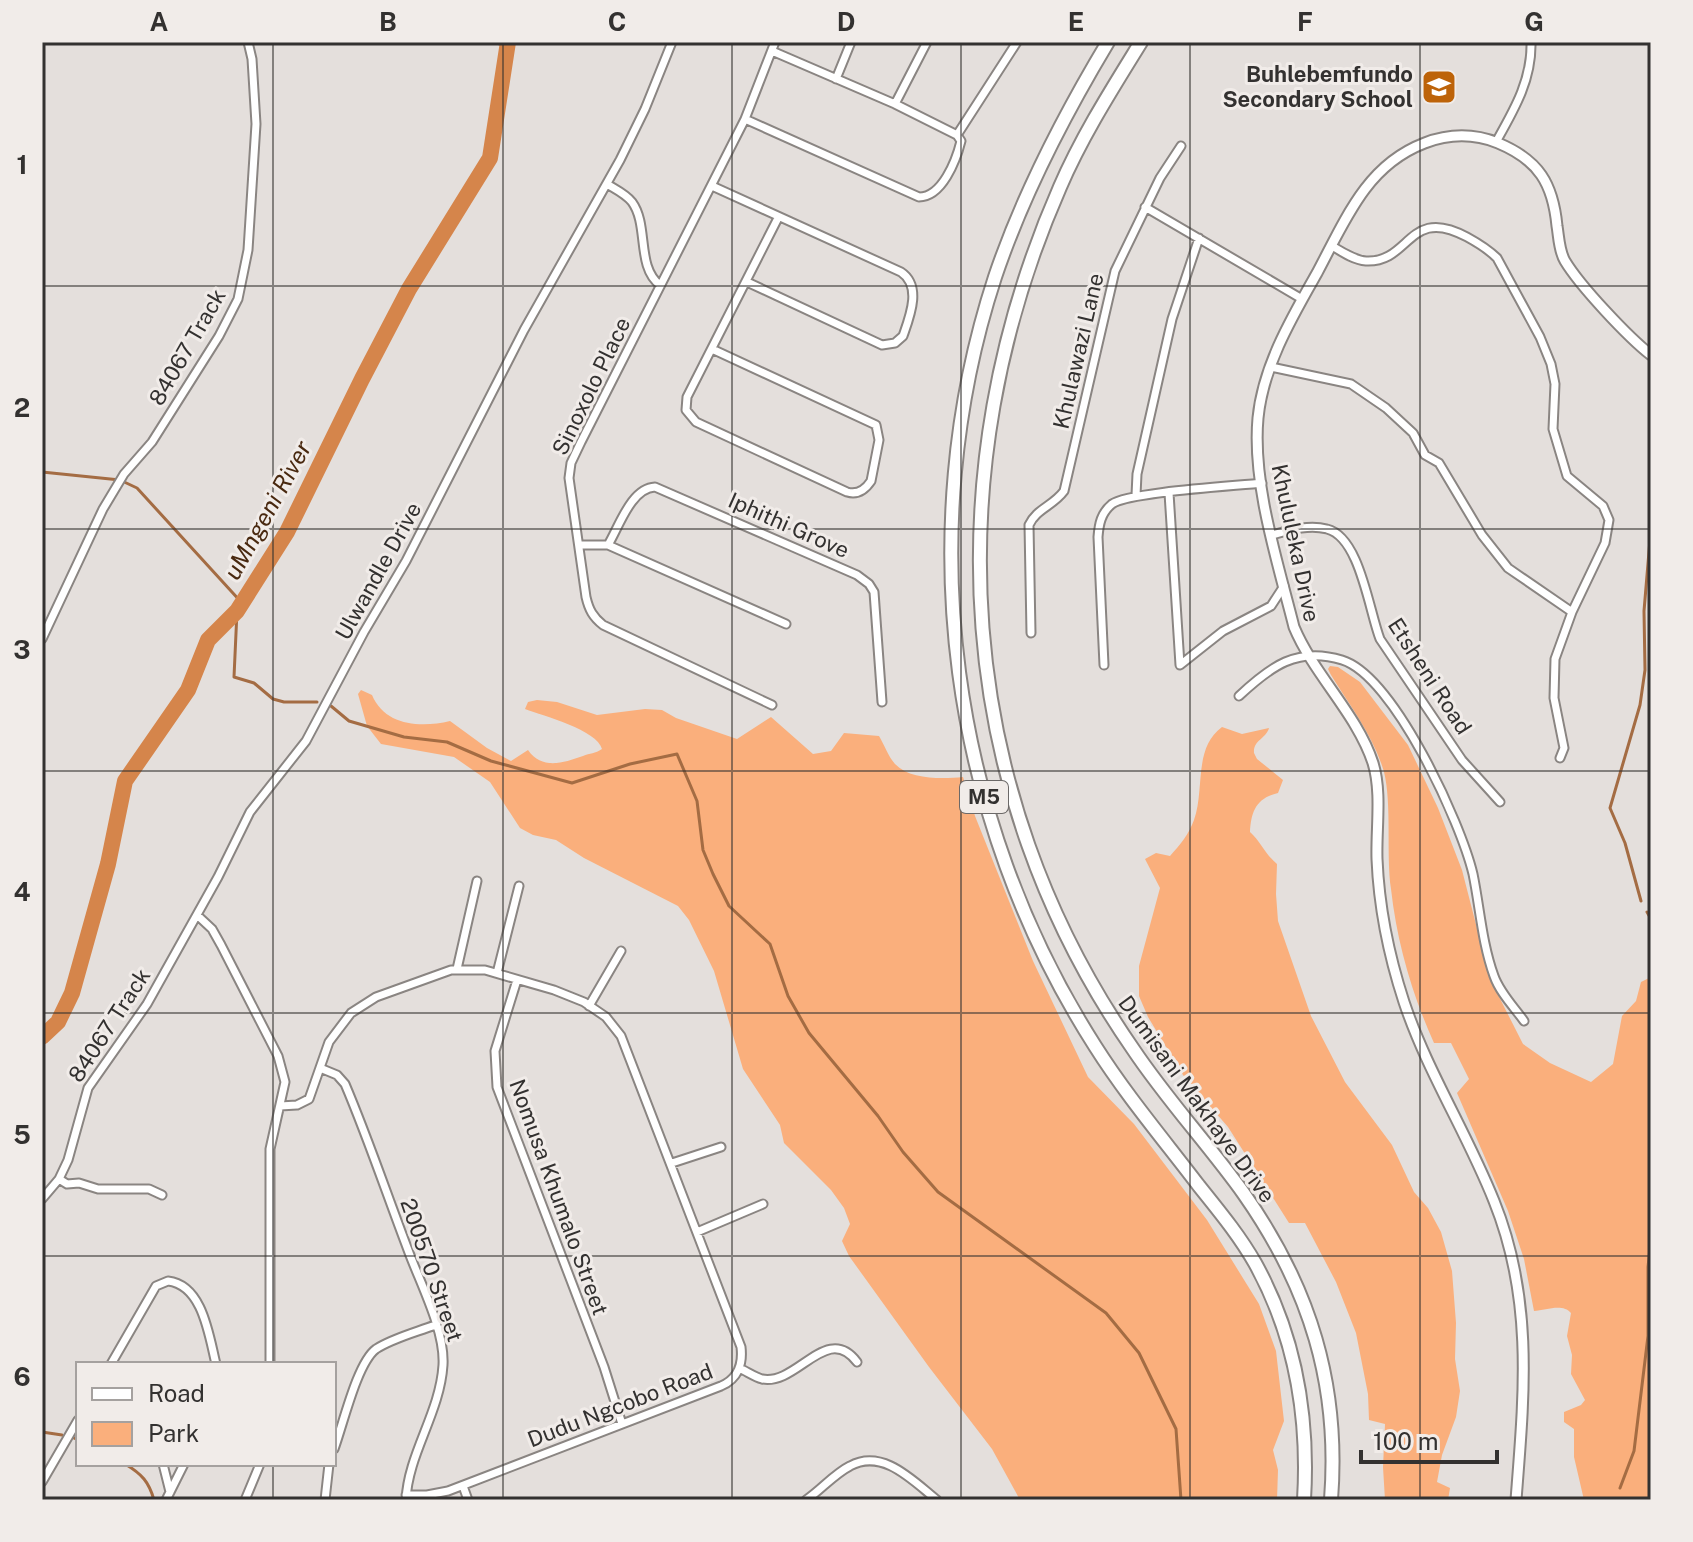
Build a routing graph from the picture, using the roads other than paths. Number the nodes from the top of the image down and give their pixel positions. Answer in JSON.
{"nodes":[{"id":1,"x":248,"y":42,"type":"edge"},
{"id":2,"x":672,"y":42,"type":"edge"},
{"id":3,"x":851,"y":42,"type":"edge"},
{"id":4,"x":927,"y":42,"type":"edge"},
{"id":5,"x":1017,"y":42,"type":"edge"},
{"id":6,"x":1108,"y":42,"type":"edge"},
{"id":7,"x":1141,"y":42,"type":"edge"},
{"id":8,"x":1531,"y":42,"type":"edge"},
{"id":9,"x":773,"y":46,"type":"edge"},
{"id":10,"x":836,"y":79,"type":"junction"},
{"id":11,"x":895,"y":104,"type":"junction"},
{"id":12,"x":745,"y":119,"type":"junction"},
{"id":13,"x":957,"y":135,"type":"junction"},
{"id":14,"x":1496,"y":142,"type":"junction"},
{"id":15,"x":1181,"y":146,"type":"dead end"},
{"id":16,"x":607,"y":184,"type":"junction"},
{"id":17,"x":712,"y":186,"type":"junction"},
{"id":18,"x":1145,"y":207,"type":"junction"},
{"id":19,"x":778,"y":218,"type":"junction"},
{"id":20,"x":1199,"y":238,"type":"junction"},
{"id":21,"x":1332,"y":246,"type":"junction"},
{"id":22,"x":747,"y":282,"type":"junction"},
{"id":23,"x":660,"y":285,"type":"junction"},
{"id":24,"x":1302,"y":299,"type":"junction"},
{"id":25,"x":712,"y":349,"type":"junction"},
{"id":26,"x":1651,"y":355,"type":"edge"},
{"id":27,"x":1271,"y":367,"type":"junction"},
{"id":28,"x":1262,"y":483,"type":"junction"},
{"id":29,"x":1169,"y":493,"type":"junction"},
{"id":30,"x":1136,"y":495,"type":"junction"},
{"id":31,"x":1272,"y":535,"type":"junction"},
{"id":32,"x":579,"y":545,"type":"junction"},
{"id":33,"x":608,"y":545,"type":"junction"},
{"id":34,"x":1284,"y":586,"type":"junction"},
{"id":35,"x":1572,"y":612,"type":"junction"},
{"id":36,"x":786,"y":624,"type":"dead end"},
{"id":37,"x":1031,"y":633,"type":"dead end"},
{"id":38,"x":42,"y":639,"type":"edge"},
{"id":39,"x":1308,"y":657,"type":"junction"},
{"id":40,"x":1104,"y":665,"type":"dead end"},
{"id":41,"x":1239,"y":696,"type":"dead end"},
{"id":42,"x":882,"y":702,"type":"dead end"},
{"id":43,"x":772,"y":705,"type":"dead end"},
{"id":44,"x":1560,"y":758,"type":"dead end"},
{"id":45,"x":1500,"y":802,"type":"dead end"},
{"id":46,"x":477,"y":881,"type":"dead end"},
{"id":47,"x":519,"y":886,"type":"dead end"},
{"id":48,"x":197,"y":915,"type":"junction"},
{"id":49,"x":621,"y":951,"type":"dead end"},
{"id":50,"x":457,"y":969,"type":"junction"},
{"id":51,"x":497,"y":973,"type":"junction"},
{"id":52,"x":517,"y":980,"type":"junction"},
{"id":53,"x":589,"y":1006,"type":"junction"},
{"id":54,"x":1524,"y":1021,"type":"dead end"},
{"id":55,"x":320,"y":1068,"type":"junction"},
{"id":56,"x":280,"y":1106,"type":"junction"},
{"id":57,"x":721,"y":1147,"type":"dead end"},
{"id":58,"x":672,"y":1163,"type":"junction"},
{"id":59,"x":59,"y":1179,"type":"junction"},
{"id":60,"x":162,"y":1195,"type":"dead end"},
{"id":61,"x":42,"y":1199,"type":"edge"},
{"id":62,"x":763,"y":1204,"type":"dead end"},
{"id":63,"x":697,"y":1232,"type":"junction"},
{"id":64,"x":435,"y":1325,"type":"junction"},
{"id":65,"x":112,"y":1362,"type":"edge"},
{"id":66,"x":215,"y":1362,"type":"edge"},
{"id":67,"x":270,"y":1362,"type":"edge"},
{"id":68,"x":857,"y":1362,"type":"dead end"},
{"id":69,"x":739,"y":1368,"type":"junction"},
{"id":70,"x":76,"y":1423,"type":"edge"},
{"id":71,"x":622,"y":1424,"type":"junction"},
{"id":72,"x":336,"y":1443,"type":"edge"},
{"id":73,"x":163,"y":1466,"type":"edge"},
{"id":74,"x":183,"y":1466,"type":"edge"},
{"id":75,"x":259,"y":1466,"type":"edge"},
{"id":76,"x":329,"y":1466,"type":"edge"},
{"id":77,"x":42,"y":1482,"type":"edge"},
{"id":78,"x":463,"y":1486,"type":"junction"},
{"id":79,"x":168,"y":1496,"type":"edge"},
{"id":80,"x":406,"y":1498,"type":"edge"},
{"id":81,"x":245,"y":1500,"type":"edge"},
{"id":82,"x":325,"y":1500,"type":"edge"},
{"id":83,"x":468,"y":1500,"type":"edge"},
{"id":84,"x":806,"y":1500,"type":"edge"},
{"id":85,"x":937,"y":1500,"type":"edge"},
{"id":86,"x":1304,"y":1500,"type":"edge"},
{"id":87,"x":1331,"y":1500,"type":"edge"},
{"id":88,"x":1516,"y":1500,"type":"edge"}],
"edges":[{"from":1,"to":38,"type":"street","name":"84067 Track"},
{"from":2,"to":16,"type":"street","name":"Ulwandle Drive"},
{"from":3,"to":10,"type":"street"},
{"from":4,"to":11,"type":"street"},
{"from":5,"to":13,"type":"street"},
{"from":6,"to":86,"type":"main road","number":"M5"},
{"from":7,"to":87,"type":"main road","name":"Dumisani Makhaye Drive","number":"M5"},
{"from":8,"to":14,"type":"street"},
{"from":9,"to":10,"type":"street"},
{"from":9,"to":12,"type":"street","name":"Sinoxolo Place"},
{"from":10,"to":11,"type":"street"},
{"from":11,"to":13,"type":"street"},
{"from":12,"to":13,"type":"street"},
{"from":12,"to":17,"type":"street","name":"Sinoxolo Place"},
{"from":14,"to":21,"type":"street","name":"Khululeka Drive"},
{"from":14,"to":26,"type":"street","name":"Khululeka Drive"},
{"from":15,"to":18,"type":"street","name":"Khulawazi Lane"},
{"from":16,"to":23,"type":"street"},
{"from":16,"to":48,"type":"street","name":"Ulwandle Drive"},
{"from":17,"to":19,"type":"street"},
{"from":17,"to":23,"type":"street","name":"Sinoxolo Place"},
{"from":18,"to":20,"type":"street"},
{"from":18,"to":37,"type":"street","name":"Khulawazi Lane"},
{"from":19,"to":22,"type":"street"},
{"from":19,"to":22,"type":"street"},
{"from":20,"to":24,"type":"street"},
{"from":20,"to":30,"type":"street"},
{"from":21,"to":24,"type":"street","name":"Khululeka Drive"},
{"from":21,"to":35,"type":"street"},
{"from":22,"to":25,"type":"street"},
{"from":23,"to":32,"type":"street","name":"Sinoxolo Place"},
{"from":24,"to":27,"type":"street","name":"Khululeka Drive"},
{"from":25,"to":25,"type":"street"},
{"from":27,"to":28,"type":"street","name":"Khululeka Drive"},
{"from":27,"to":35,"type":"street"},
{"from":28,"to":29,"type":"street"},
{"from":28,"to":31,"type":"street","name":"Khululeka Drive"},
{"from":29,"to":30,"type":"street"},
{"from":29,"to":34,"type":"street"},
{"from":30,"to":40,"type":"street"},
{"from":31,"to":34,"type":"street","name":"Khululeka Drive"},
{"from":31,"to":45,"type":"street","name":"Etsheni Road"},
{"from":32,"to":33,"type":"street"},
{"from":32,"to":43,"type":"street","name":"Sinoxolo Place"},
{"from":33,"to":36,"type":"street"},
{"from":33,"to":42,"type":"street","name":"Iphithi Grove"},
{"from":34,"to":39,"type":"street","name":"Khululeka Drive"},
{"from":35,"to":44,"type":"street"},
{"from":39,"to":41,"type":"street"},
{"from":39,"to":54,"type":"street"},
{"from":39,"to":88,"type":"street","name":"Khululeka Drive"},
{"from":46,"to":50,"type":"street"},
{"from":47,"to":51,"type":"street"},
{"from":48,"to":56,"type":"street"},
{"from":48,"to":59,"type":"street","name":"84067 Track"},
{"from":49,"to":53,"type":"street"},
{"from":50,"to":51,"type":"street","name":"Dudu Ngcobo Road"},
{"from":50,"to":55,"type":"street","name":"Dudu Ngcobo Road"},
{"from":51,"to":52,"type":"street","name":"Dudu Ngcobo Road"},
{"from":52,"to":53,"type":"street","name":"Dudu Ngcobo Road"},
{"from":52,"to":71,"type":"street","name":"Nomusa Khumalo Street"},
{"from":53,"to":58,"type":"street","name":"Dudu Ngcobo Road"},
{"from":55,"to":56,"type":"street","name":"Dudu Ngcobo Road"},
{"from":55,"to":64,"type":"street","name":"200570 Street"},
{"from":56,"to":67,"type":"street"},
{"from":57,"to":58,"type":"street"},
{"from":58,"to":63,"type":"street","name":"Dudu Ngcobo Road"},
{"from":59,"to":60,"type":"street"},
{"from":59,"to":61,"type":"street","name":"84067 Track"},
{"from":62,"to":63,"type":"street"},
{"from":63,"to":69,"type":"street","name":"Dudu Ngcobo Road"},
{"from":64,"to":72,"type":"street"},
{"from":64,"to":80,"type":"street","name":"200570 Street"},
{"from":65,"to":66,"type":"street"},
{"from":68,"to":69,"type":"street"},
{"from":69,"to":71,"type":"street","name":"Dudu Ngcobo Road"},
{"from":70,"to":77,"type":"street"},
{"from":71,"to":78,"type":"street","name":"Dudu Ngcobo Road"},
{"from":73,"to":79,"type":"street"},
{"from":74,"to":79,"type":"street"},
{"from":75,"to":81,"type":"street"},
{"from":76,"to":82,"type":"street"},
{"from":78,"to":80,"type":"street","name":"Dudu Ngcobo Road"},
{"from":78,"to":83,"type":"street"},
{"from":84,"to":85,"type":"street"}]}
